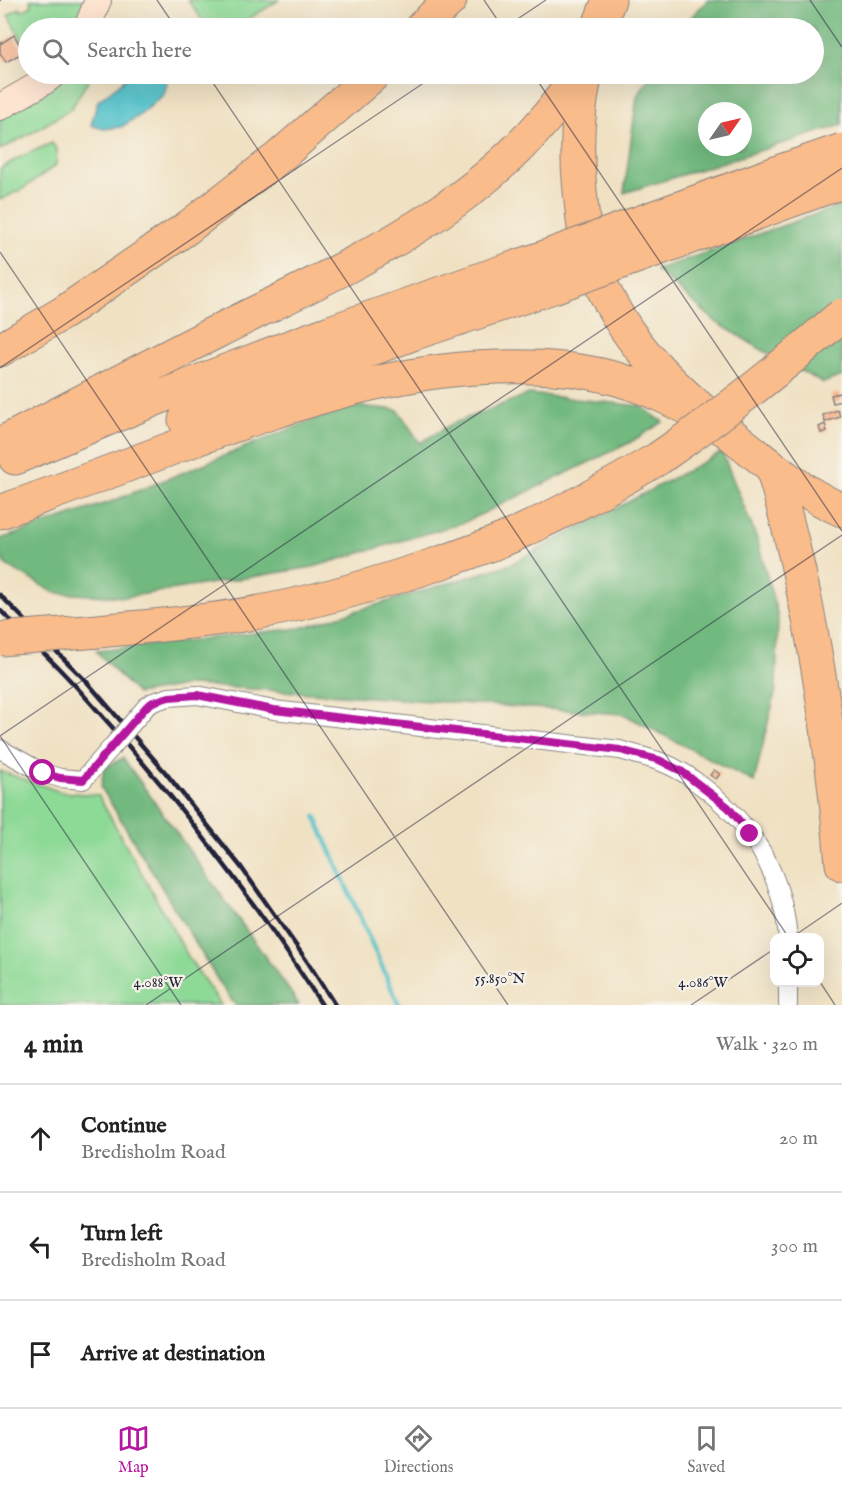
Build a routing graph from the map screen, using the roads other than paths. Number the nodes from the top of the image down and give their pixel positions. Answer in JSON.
{"nodes":[{"id":1,"x":98,"y":0,"type":"edge"},
{"id":2,"x":450,"y":0,"type":"edge"},
{"id":3,"x":609,"y":0,"type":"edge"},
{"id":4,"x":91,"y":18,"type":"edge"},
{"id":5,"x":431,"y":18,"type":"edge"},
{"id":6,"x":602,"y":18,"type":"edge"},
{"id":7,"x":40,"y":84,"type":"edge"},
{"id":8,"x":363,"y":84,"type":"edge"},
{"id":9,"x":571,"y":84,"type":"edge"},
{"id":10,"x":584,"y":84,"type":"edge"},
{"id":11,"x":0,"y":107,"type":"edge"},
{"id":12,"x":842,"y":150,"type":"edge"},
{"id":13,"x":842,"y":182,"type":"edge"},
{"id":14,"x":549,"y":272,"type":"junction"},
{"id":15,"x":842,"y":315,"type":"edge"},
{"id":16,"x":0,"y":350,"type":"edge"},
{"id":17,"x":729,"y":432,"type":"junction"},
{"id":18,"x":0,"y":444,"type":"edge"},
{"id":19,"x":0,"y":464,"type":"edge"},
{"id":20,"x":772,"y":467,"type":"junction"},
{"id":21,"x":0,"y":494,"type":"edge"},
{"id":22,"x":842,"y":510,"type":"edge"},
{"id":23,"x":0,"y":512,"type":"edge"},
{"id":24,"x":0,"y":639,"type":"edge"},
{"id":25,"x":0,"y":749,"type":"edge"},
{"id":26,"x":842,"y":864,"type":"edge"},
{"id":27,"x":788,"y":933,"type":"edge"},
{"id":28,"x":788,"y":987,"type":"edge"},
{"id":29,"x":788,"y":1005,"type":"edge"}],
"edges":[{"from":1,"to":4,"type":"street"},
{"from":2,"to":5,"type":"highway"},
{"from":3,"to":6,"type":"highway"},
{"from":7,"to":11,"type":"street"},
{"from":8,"to":16,"type":"highway"},
{"from":9,"to":18,"type":"highway"},
{"from":10,"to":17,"type":"highway"},
{"from":12,"to":14,"type":"highway","bridge":true},
{"from":13,"to":14,"type":"highway","bridge":true},
{"from":14,"to":19,"type":"highway"},
{"from":14,"to":21,"type":"highway"},
{"from":15,"to":24,"type":"highway","bridge":true},
{"from":17,"to":20,"type":"highway"},
{"from":17,"to":23,"type":"highway"},
{"from":20,"to":22,"type":"highway"},
{"from":20,"to":26,"type":"highway"},
{"from":25,"to":27,"type":"street","bridge":true},
{"from":28,"to":29,"type":"street"}]}
